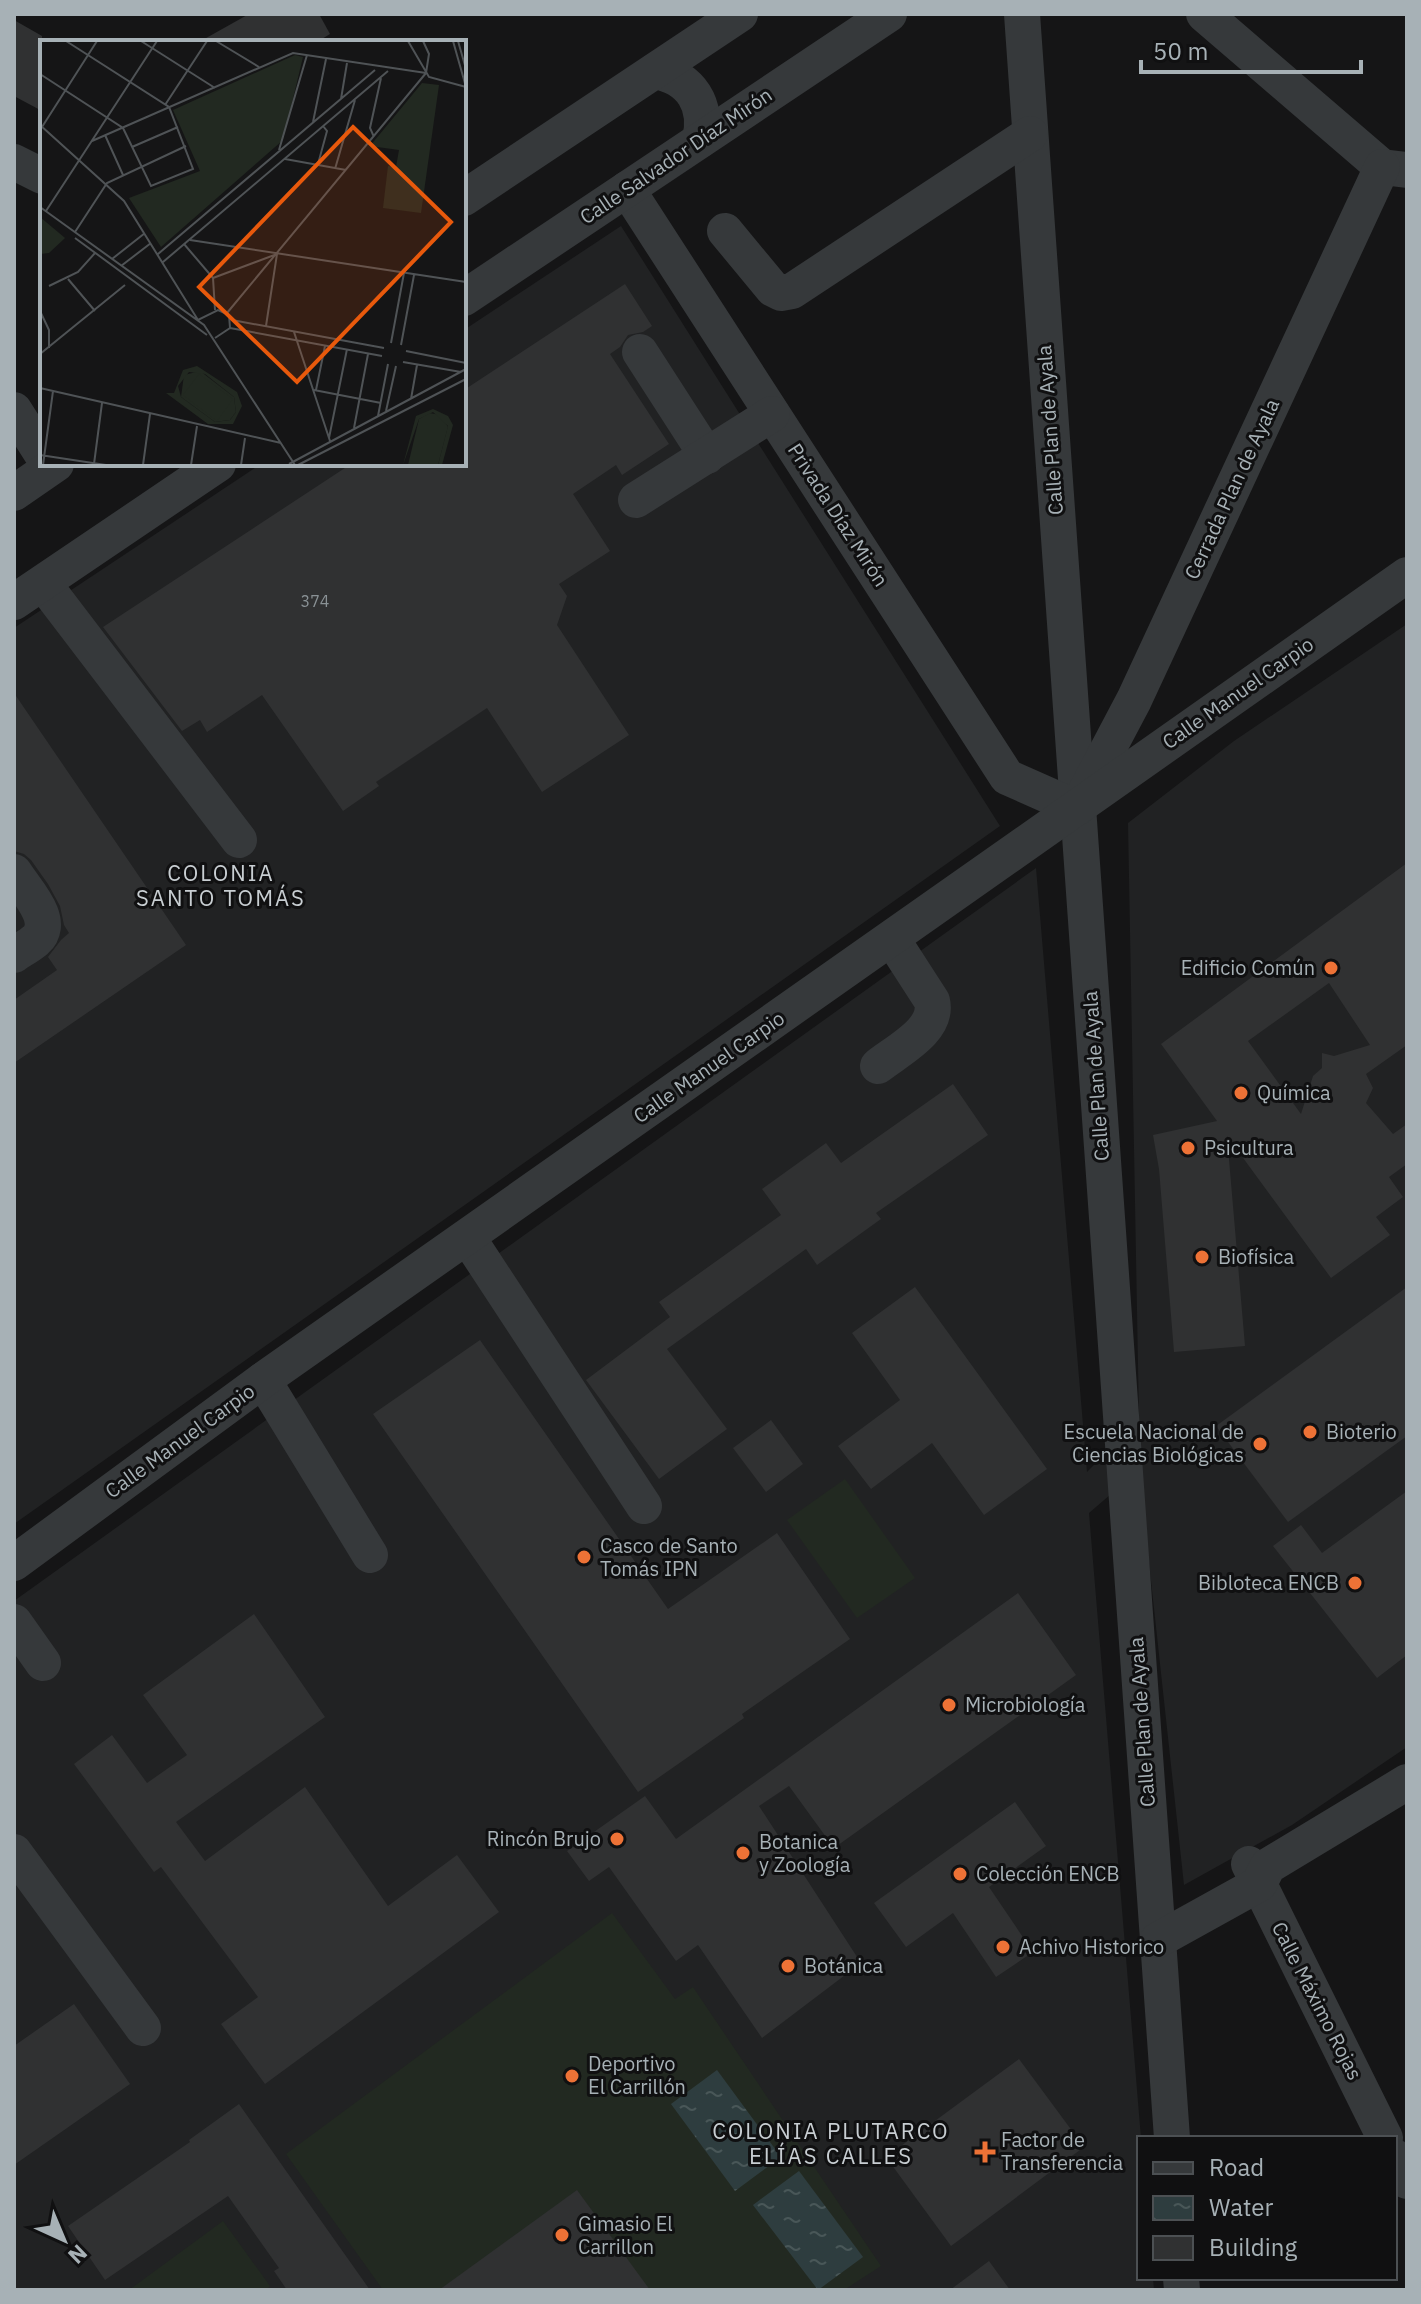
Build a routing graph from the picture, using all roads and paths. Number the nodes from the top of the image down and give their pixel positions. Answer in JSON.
{"nodes":[{"id":1,"x":740,"y":14,"type":"edge"},
{"id":2,"x":889,"y":14,"type":"edge"},
{"id":3,"x":1022,"y":14,"type":"edge"},
{"id":4,"x":1204,"y":14,"type":"edge"},
{"id":5,"x":655,"y":71,"type":"junction"},
{"id":6,"x":1030,"y":134,"type":"junction"},
{"id":7,"x":700,"y":140,"type":"junction"},
{"id":8,"x":14,"y":162,"type":"edge"},
{"id":9,"x":1394,"y":169,"type":"edge"},
{"id":10,"x":40,"y":175,"type":"edge"},
{"id":11,"x":627,"y":189,"type":"junction"},
{"id":12,"x":466,"y":197,"type":"edge"},
{"id":13,"x":725,"y":231,"type":"dead end"},
{"id":14,"x":466,"y":297,"type":"edge"},
{"id":15,"x":640,"y":352,"type":"dead end"},
{"id":16,"x":14,"y":410,"type":"edge"},
{"id":17,"x":772,"y":414,"type":"junction"},
{"id":18,"x":40,"y":449,"type":"edge"},
{"id":19,"x":707,"y":456,"type":"junction"},
{"id":20,"x":44,"y":466,"type":"edge"},
{"id":21,"x":215,"y":466,"type":"edge"},
{"id":22,"x":14,"y":493,"type":"edge"},
{"id":23,"x":636,"y":500,"type":"dead end"},
{"id":24,"x":1407,"y":575,"type":"edge"},
{"id":25,"x":28,"y":592,"type":"edge"},
{"id":26,"x":1077,"y":808,"type":"junction"},
{"id":27,"x":239,"y":840,"type":"dead end"},
{"id":28,"x":14,"y":872,"type":"edge"},
{"id":29,"x":892,"y":939,"type":"junction"},
{"id":30,"x":14,"y":955,"type":"edge"},
{"id":31,"x":878,"y":1066,"type":"dead end"},
{"id":32,"x":468,"y":1238,"type":"junction"},
{"id":33,"x":263,"y":1380,"type":"junction"},
{"id":34,"x":644,"y":1506,"type":"dead end"},
{"id":35,"x":370,"y":1555,"type":"dead end"},
{"id":36,"x":14,"y":1563,"type":"edge"},
{"id":37,"x":14,"y":1622,"type":"edge"},
{"id":38,"x":43,"y":1663,"type":"dead end"},
{"id":39,"x":1407,"y":1782,"type":"edge"},
{"id":40,"x":14,"y":1852,"type":"edge"},
{"id":41,"x":1259,"y":1871,"type":"junction"},
{"id":42,"x":1157,"y":1927,"type":"junction"},
{"id":43,"x":143,"y":2028,"type":"dead end"},
{"id":44,"x":1172,"y":2136,"type":"edge"},
{"id":45,"x":1384,"y":2136,"type":"edge"},
{"id":46,"x":1397,"y":2161,"type":"edge"},
{"id":47,"x":1407,"y":2181,"type":"edge"}],
"edges":[{"from":1,"to":5,"type":"street"},
{"from":2,"to":7,"type":"street","name":"Calle Salvador Díaz Mirón"},
{"from":3,"to":6,"type":"street","name":"Calle Plan de Ayala"},
{"from":4,"to":9,"type":"street"},
{"from":5,"to":7,"type":"street"},
{"from":5,"to":12,"type":"street"},
{"from":6,"to":13,"type":"street"},
{"from":6,"to":26,"type":"street","name":"Calle Plan de Ayala"},
{"from":7,"to":11,"type":"street","name":"Calle Salvador Díaz Mirón"},
{"from":8,"to":10,"type":"street"},
{"from":9,"to":26,"type":"street","name":"Cerrada Plan de Ayala"},
{"from":11,"to":14,"type":"street","name":"Calle Salvador Díaz Mirón"},
{"from":11,"to":17,"type":"street","name":"Privada Díaz Mirón"},
{"from":15,"to":19,"type":"street"},
{"from":16,"to":18,"type":"street"},
{"from":17,"to":19,"type":"street"},
{"from":17,"to":26,"type":"street","name":"Privada Díaz Mirón"},
{"from":19,"to":23,"type":"street"},
{"from":20,"to":22,"type":"street"},
{"from":21,"to":25,"type":"street"},
{"from":24,"to":26,"type":"street","name":"Calle Manuel Carpio"},
{"from":25,"to":27,"type":"street"},
{"from":26,"to":29,"type":"street","name":"Calle Manuel Carpio"},
{"from":26,"to":42,"type":"street","name":"Calle Plan de Ayala"},
{"from":28,"to":30,"type":"street"},
{"from":29,"to":31,"type":"street"},
{"from":29,"to":32,"type":"street","name":"Calle Manuel Carpio"},
{"from":32,"to":33,"type":"street","name":"Calle Manuel Carpio"},
{"from":32,"to":34,"type":"street"},
{"from":33,"to":35,"type":"street"},
{"from":33,"to":36,"type":"street","name":"Calle Manuel Carpio"},
{"from":37,"to":38,"type":"street"},
{"from":39,"to":41,"type":"street"},
{"from":40,"to":43,"type":"street"},
{"from":41,"to":42,"type":"street"},
{"from":41,"to":45,"type":"street","name":"Calle Máximo Rojas"},
{"from":42,"to":44,"type":"street","name":"Calle Plan de Ayala"},
{"from":46,"to":47,"type":"street"}]}
